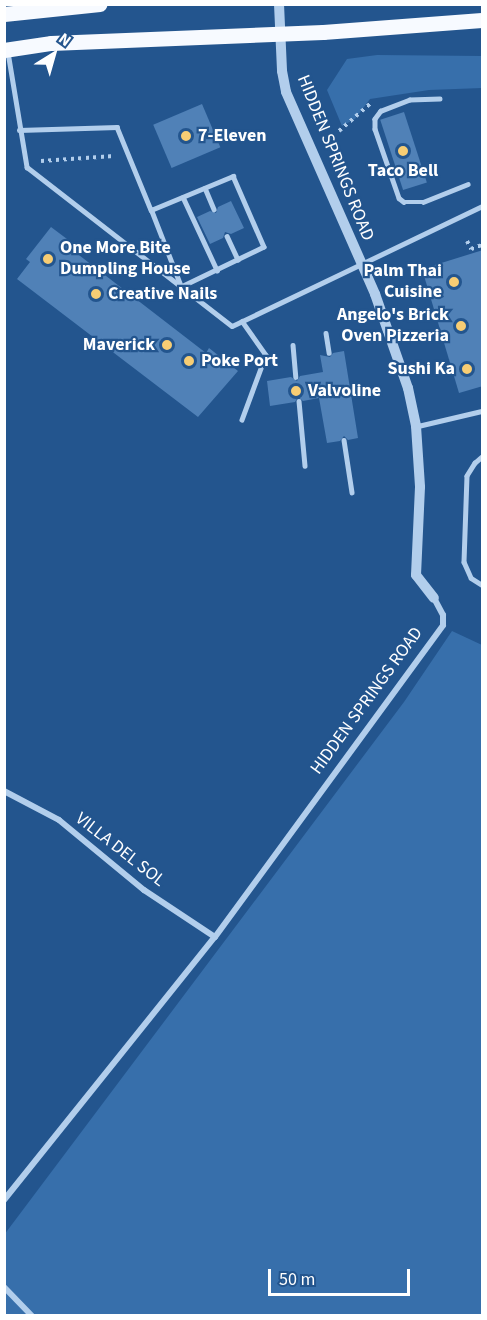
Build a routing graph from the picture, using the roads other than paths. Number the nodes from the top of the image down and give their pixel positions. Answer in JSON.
{"nodes":[{"id":1,"x":99,"y":4,"type":"edge"},
{"id":2,"x":279,"y":4,"type":"edge"},
{"id":3,"x":4,"y":14,"type":"edge"},
{"id":4,"x":483,"y":20,"type":"edge"},
{"id":5,"x":280,"y":33,"type":"junction"},
{"id":6,"x":6,"y":50,"type":"edge"},
{"id":7,"x":440,"y":99,"type":"dead end"},
{"id":8,"x":19,"y":130,"type":"junction"},
{"id":9,"x":468,"y":184,"type":"dead end"},
{"id":10,"x":205,"y":188,"type":"junction"},
{"id":11,"x":183,"y":197,"type":"junction"},
{"id":12,"x":483,"y":206,"type":"edge"},
{"id":13,"x":214,"y":209,"type":"dead end"},
{"id":14,"x":151,"y":210,"type":"junction"},
{"id":15,"x":227,"y":236,"type":"dead end"},
{"id":16,"x":238,"y":260,"type":"junction"},
{"id":17,"x":362,"y":265,"type":"junction"},
{"id":18,"x":217,"y":270,"type":"junction"},
{"id":19,"x":181,"y":287,"type":"junction"},
{"id":20,"x":242,"y":321,"type":"junction"},
{"id":21,"x":326,"y":333,"type":"dead end"},
{"id":22,"x":293,"y":345,"type":"dead end"},
{"id":23,"x":330,"y":353,"type":"dead end"},
{"id":24,"x":296,"y":376,"type":"dead end"},
{"id":25,"x":298,"y":401,"type":"dead end"},
{"id":26,"x":483,"y":411,"type":"edge"},
{"id":27,"x":242,"y":420,"type":"dead end"},
{"id":28,"x":416,"y":426,"type":"junction"},
{"id":29,"x":344,"y":440,"type":"dead end"},
{"id":30,"x":483,"y":457,"type":"edge"},
{"id":31,"x":305,"y":466,"type":"dead end"},
{"id":32,"x":352,"y":492,"type":"dead end"},
{"id":33,"x":483,"y":585,"type":"edge"},
{"id":34,"x":434,"y":598,"type":"joint"},
{"id":35,"x":4,"y":791,"type":"edge"},
{"id":36,"x":215,"y":938,"type":"junction"},
{"id":37,"x":4,"y":1200,"type":"edge"},
{"id":38,"x":4,"y":1287,"type":"edge"},
{"id":39,"x":32,"y":1316,"type":"edge"}],
"edges":[{"from":1,"to":3,"type":"main road"},
{"from":2,"to":5,"type":"street","name":"HIDDEN SPRINGS ROAD"},
{"from":4,"to":5,"type":"main road"},
{"from":5,"to":6,"type":"main road"},
{"from":5,"to":17,"type":"street","name":"HIDDEN SPRINGS ROAD"},
{"from":6,"to":8,"type":"lane"},
{"from":7,"to":9,"type":"lane"},
{"from":8,"to":14,"type":"lane"},
{"from":8,"to":19,"type":"lane"},
{"from":10,"to":11,"type":"lane"},
{"from":10,"to":13,"type":"lane"},
{"from":10,"to":16,"type":"lane"},
{"from":11,"to":14,"type":"lane"},
{"from":11,"to":18,"type":"lane"},
{"from":12,"to":17,"type":"lane"},
{"from":14,"to":19,"type":"lane"},
{"from":15,"to":16,"type":"lane"},
{"from":16,"to":18,"type":"lane"},
{"from":17,"to":20,"type":"lane"},
{"from":17,"to":28,"type":"street","name":"HIDDEN SPRINGS ROAD"},
{"from":18,"to":19,"type":"lane"},
{"from":19,"to":20,"type":"lane"},
{"from":20,"to":27,"type":"lane"},
{"from":21,"to":23,"type":"lane"},
{"from":22,"to":24,"type":"lane"},
{"from":25,"to":31,"type":"lane"},
{"from":26,"to":28,"type":"lane"},
{"from":28,"to":34,"type":"street","name":"HIDDEN SPRINGS ROAD"},
{"from":29,"to":32,"type":"lane"},
{"from":30,"to":33,"type":"lane"},
{"from":34,"to":36,"type":"street","name":"HIDDEN SPRINGS ROAD"},
{"from":35,"to":36,"type":"street","name":"VILLA DEL SOL"},
{"from":36,"to":37,"type":"street","name":"HIDDEN SPRINGS ROAD"},
{"from":38,"to":39,"type":"street"}]}
